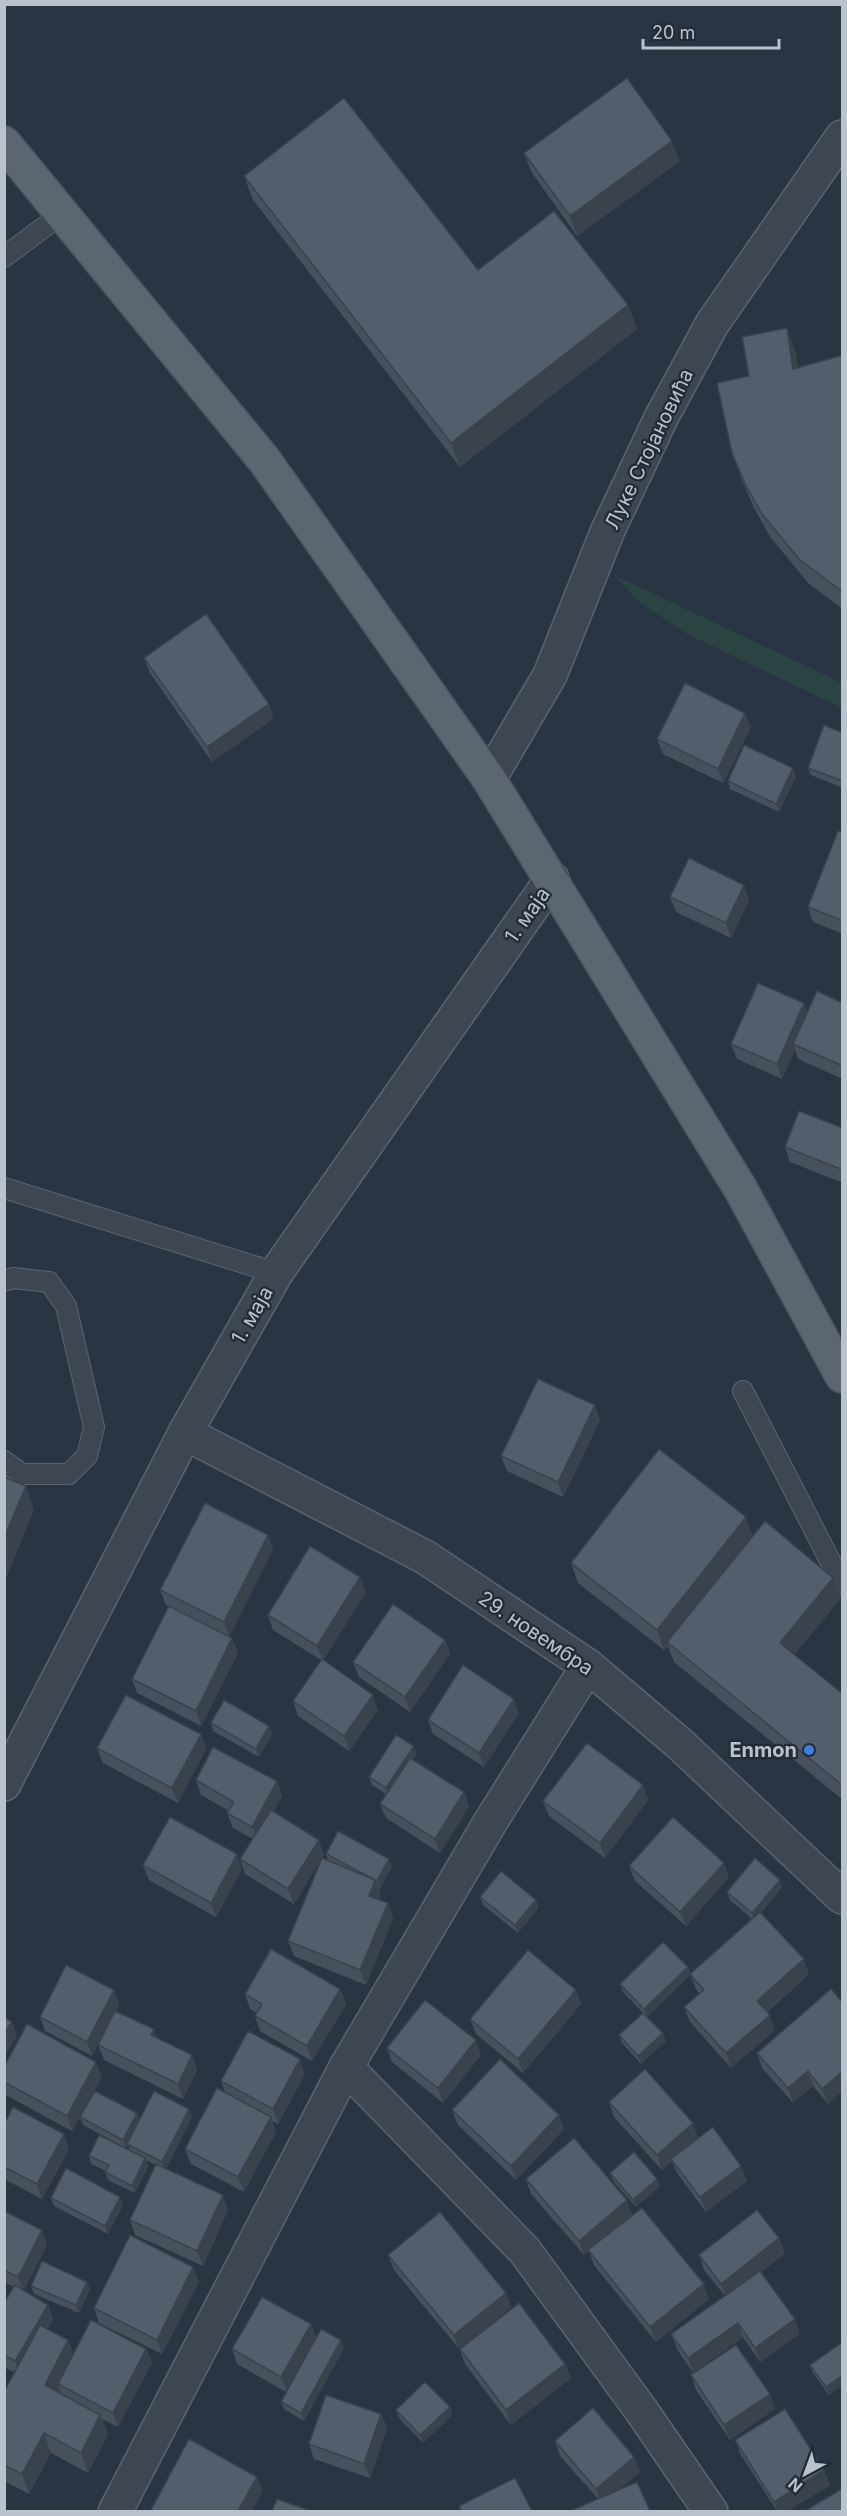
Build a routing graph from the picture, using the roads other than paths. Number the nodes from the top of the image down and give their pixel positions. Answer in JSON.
{"nodes":[{"id":1,"x":843,"y":137,"type":"edge"},
{"id":2,"x":4,"y":143,"type":"edge"},
{"id":3,"x":63,"y":213,"type":"junction"},
{"id":4,"x":4,"y":257,"type":"edge"},
{"id":5,"x":489,"y":778,"type":"junction"},
{"id":6,"x":552,"y":879,"type":"junction"},
{"id":7,"x":4,"y":1188,"type":"edge"},
{"id":8,"x":276,"y":1273,"type":"junction"},
{"id":9,"x":4,"y":1281,"type":"edge"},
{"id":10,"x":838,"y":1362,"type":"edge"},
{"id":11,"x":743,"y":1391,"type":"dead end"},
{"id":12,"x":185,"y":1433,"type":"junction"},
{"id":13,"x":4,"y":1461,"type":"edge"},
{"id":14,"x":843,"y":1584,"type":"edge"},
{"id":15,"x":588,"y":1666,"type":"junction"},
{"id":16,"x":4,"y":1784,"type":"edge"},
{"id":17,"x":843,"y":1897,"type":"edge"},
{"id":18,"x":346,"y":2067,"type":"junction"},
{"id":19,"x":115,"y":2511,"type":"edge"},
{"id":20,"x":711,"y":2511,"type":"edge"}],
"edges":[{"from":1,"to":5,"type":"street","name":"Луке Стојановића"},
{"from":2,"to":3,"type":"main road"},
{"from":3,"to":4,"type":"lane"},
{"from":3,"to":5,"type":"main road"},
{"from":5,"to":6,"type":"main road"},
{"from":6,"to":8,"type":"street","name":"1. маја"},
{"from":6,"to":10,"type":"main road"},
{"from":7,"to":8,"type":"lane"},
{"from":8,"to":12,"type":"street","name":"1. маја"},
{"from":9,"to":13,"type":"lane"},
{"from":11,"to":14,"type":"lane"},
{"from":12,"to":15,"type":"street","name":"29. новембра"},
{"from":12,"to":16,"type":"street","name":"1. маја"},
{"from":15,"to":17,"type":"street","name":"29. новембра"},
{"from":15,"to":18,"type":"street"},
{"from":18,"to":19,"type":"street"},
{"from":18,"to":20,"type":"street"}]}
